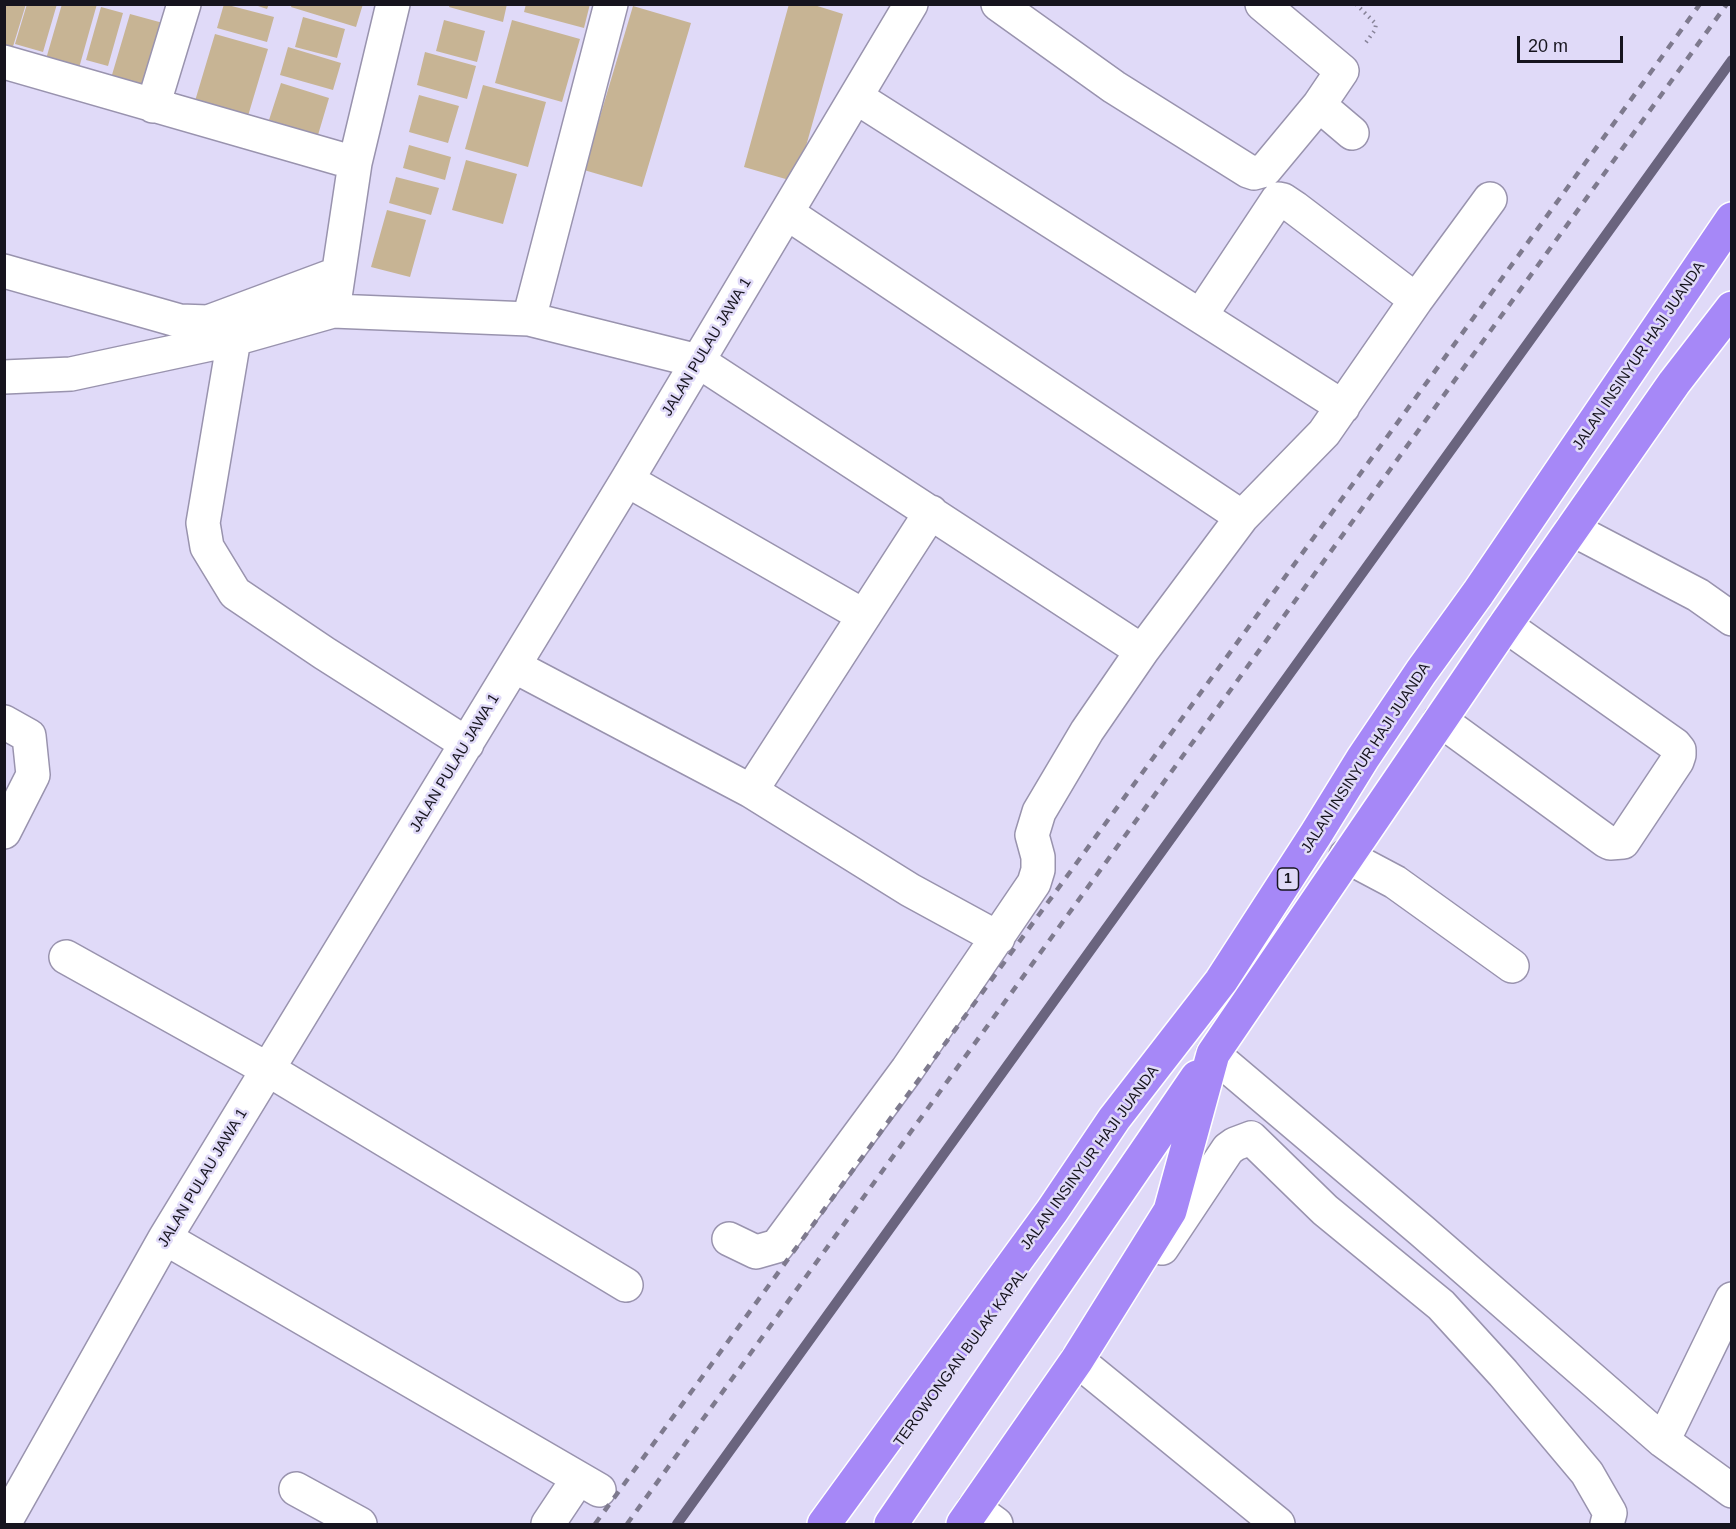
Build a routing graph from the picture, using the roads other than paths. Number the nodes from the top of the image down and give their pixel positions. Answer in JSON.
{"nodes":[{"id":1,"x":184,"y":4,"type":"edge"},
{"id":2,"x":393,"y":4,"type":"edge"},
{"id":3,"x":611,"y":4,"type":"edge"},
{"id":4,"x":911,"y":4,"type":"edge"},
{"id":5,"x":998,"y":4,"type":"edge"},
{"id":6,"x":1262,"y":4,"type":"edge"},
{"id":7,"x":5,"y":65,"type":"edge"},
{"id":8,"x":856,"y":97,"type":"junction"},
{"id":9,"x":1319,"y":105,"type":"junction"},
{"id":10,"x":153,"y":106,"type":"junction"},
{"id":11,"x":1352,"y":133,"type":"dead end"},
{"id":12,"x":355,"y":163,"type":"junction"},
{"id":13,"x":1490,"y":199,"type":"dead end"},
{"id":14,"x":787,"y":213,"type":"junction"},
{"id":15,"x":1731,"y":219,"type":"edge"},
{"id":16,"x":4,"y":271,"type":"edge"},
{"id":17,"x":337,"y":274,"type":"junction"},
{"id":18,"x":1416,"y":300,"type":"junction"},
{"id":19,"x":1731,"y":308,"type":"edge"},
{"id":20,"x":333,"y":311,"type":"junction"},
{"id":21,"x":1201,"y":315,"type":"junction"},
{"id":22,"x":529,"y":319,"type":"junction"},
{"id":23,"x":234,"y":339,"type":"junction"},
{"id":24,"x":698,"y":361,"type":"junction"},
{"id":25,"x":4,"y":378,"type":"edge"},
{"id":26,"x":1343,"y":407,"type":"junction"},
{"id":27,"x":627,"y":480,"type":"junction"},
{"id":28,"x":931,"y":512,"type":"junction"},
{"id":29,"x":1242,"y":517,"type":"junction"},
{"id":30,"x":1572,"y":530,"type":"junction"},
{"id":31,"x":864,"y":615,"type":"junction"},
{"id":32,"x":1731,"y":620,"type":"edge"},
{"id":33,"x":1505,"y":625,"type":"junction"},
{"id":34,"x":1142,"y":651,"type":"junction"},
{"id":35,"x":514,"y":666,"type":"junction"},
{"id":36,"x":1440,"y":720,"type":"junction"},
{"id":37,"x":4,"y":722,"type":"edge"},
{"id":38,"x":467,"y":744,"type":"junction"},
{"id":39,"x":751,"y":791,"type":"junction"},
{"id":40,"x":4,"y":832,"type":"edge"},
{"id":41,"x":1346,"y":856,"type":"junction"},
{"id":42,"x":998,"y":938,"type":"junction"},
{"id":43,"x":66,"y":957,"type":"dead end"},
{"id":44,"x":1512,"y":966,"type":"dead end"},
{"id":45,"x":1221,"y":981,"type":"junction"},
{"id":46,"x":1214,"y":1054,"type":"junction"},
{"id":47,"x":269,"y":1070,"type":"junction"},
{"id":48,"x":165,"y":1238,"type":"junction"},
{"id":49,"x":729,"y":1239,"type":"dead end"},
{"id":50,"x":626,"y":1285,"type":"dead end"},
{"id":51,"x":1731,"y":1299,"type":"edge"},
{"id":52,"x":1080,"y":1362,"type":"junction"},
{"id":53,"x":1663,"y":1441,"type":"junction"},
{"id":54,"x":296,"y":1489,"type":"dead end"},
{"id":55,"x":1731,"y":1491,"type":"edge"},
{"id":56,"x":977,"y":1519,"type":"edge"},
{"id":57,"x":4,"y":1524,"type":"edge"},
{"id":58,"x":360,"y":1524,"type":"edge"},
{"id":59,"x":548,"y":1524,"type":"edge"},
{"id":60,"x":824,"y":1524,"type":"edge"},
{"id":61,"x":841,"y":1524,"type":"edge"},
{"id":62,"x":891,"y":1524,"type":"edge"},
{"id":63,"x":1278,"y":1524,"type":"edge"},
{"id":64,"x":1607,"y":1524,"type":"edge"}],
"edges":[{"from":1,"to":10,"type":"street"},
{"from":2,"to":12,"type":"street"},
{"from":3,"to":22,"type":"street"},
{"from":4,"to":8,"type":"street","name":"JALAN PULAU JAWA 1"},
{"from":5,"to":9,"type":"street"},
{"from":6,"to":9,"type":"street"},
{"from":7,"to":10,"type":"street"},
{"from":8,"to":14,"type":"street","name":"JALAN PULAU JAWA 1"},
{"from":8,"to":21,"type":"street"},
{"from":9,"to":11,"type":"street"},
{"from":10,"to":12,"type":"street"},
{"from":12,"to":17,"type":"street"},
{"from":13,"to":18,"type":"street"},
{"from":14,"to":24,"type":"street","name":"JALAN PULAU JAWA 1"},
{"from":14,"to":29,"type":"street"},
{"from":15,"to":45,"type":"highway","name":"JALAN INSINYUR HAJI JUANDA","number":"1"},
{"from":16,"to":17,"type":"street"},
{"from":17,"to":20,"type":"street"},
{"from":18,"to":21,"type":"street"},
{"from":18,"to":26,"type":"street"},
{"from":19,"to":30,"type":"highway","number":"1"},
{"from":20,"to":22,"type":"street"},
{"from":20,"to":23,"type":"street"},
{"from":21,"to":26,"type":"street"},
{"from":22,"to":24,"type":"street"},
{"from":23,"to":25,"type":"street"},
{"from":23,"to":38,"type":"street"},
{"from":24,"to":27,"type":"street","name":"JALAN PULAU JAWA 1"},
{"from":24,"to":28,"type":"street"},
{"from":26,"to":29,"type":"street"},
{"from":27,"to":31,"type":"street"},
{"from":27,"to":35,"type":"street","name":"JALAN PULAU JAWA 1"},
{"from":28,"to":31,"type":"street"},
{"from":28,"to":34,"type":"street"},
{"from":29,"to":34,"type":"street"},
{"from":30,"to":32,"type":"street"},
{"from":30,"to":33,"type":"highway","number":"1"},
{"from":31,"to":39,"type":"street"},
{"from":33,"to":36,"type":"highway","number":"1"},
{"from":33,"to":36,"type":"street"},
{"from":34,"to":42,"type":"street"},
{"from":35,"to":38,"type":"street","name":"JALAN PULAU JAWA 1"},
{"from":35,"to":39,"type":"street"},
{"from":36,"to":41,"type":"highway","number":"1"},
{"from":37,"to":40,"type":"street"},
{"from":38,"to":47,"type":"street","name":"JALAN PULAU JAWA 1"},
{"from":39,"to":42,"type":"street"},
{"from":41,"to":44,"type":"street"},
{"from":41,"to":46,"type":"highway","number":"1"},
{"from":42,"to":49,"type":"street"},
{"from":43,"to":47,"type":"street"},
{"from":45,"to":60,"type":"highway","name":"JALAN INSINYUR HAJI JUANDA","number":"1"},
{"from":45,"to":61,"type":"highway","name":"TEROWONGAN BULAK KAPAL","number":"1"},
{"from":46,"to":52,"type":"highway","number":"1"},
{"from":46,"to":53,"type":"street"},
{"from":46,"to":62,"type":"highway","number":"1"},
{"from":47,"to":48,"type":"street","name":"JALAN PULAU JAWA 1"},
{"from":47,"to":50,"type":"street"},
{"from":48,"to":57,"type":"street","name":"JALAN PULAU JAWA 1"},
{"from":48,"to":59,"type":"street"},
{"from":51,"to":53,"type":"street"},
{"from":52,"to":56,"type":"highway","number":"1"},
{"from":52,"to":63,"type":"street"},
{"from":52,"to":64,"type":"street"},
{"from":53,"to":55,"type":"street"},
{"from":54,"to":58,"type":"street"}]}
